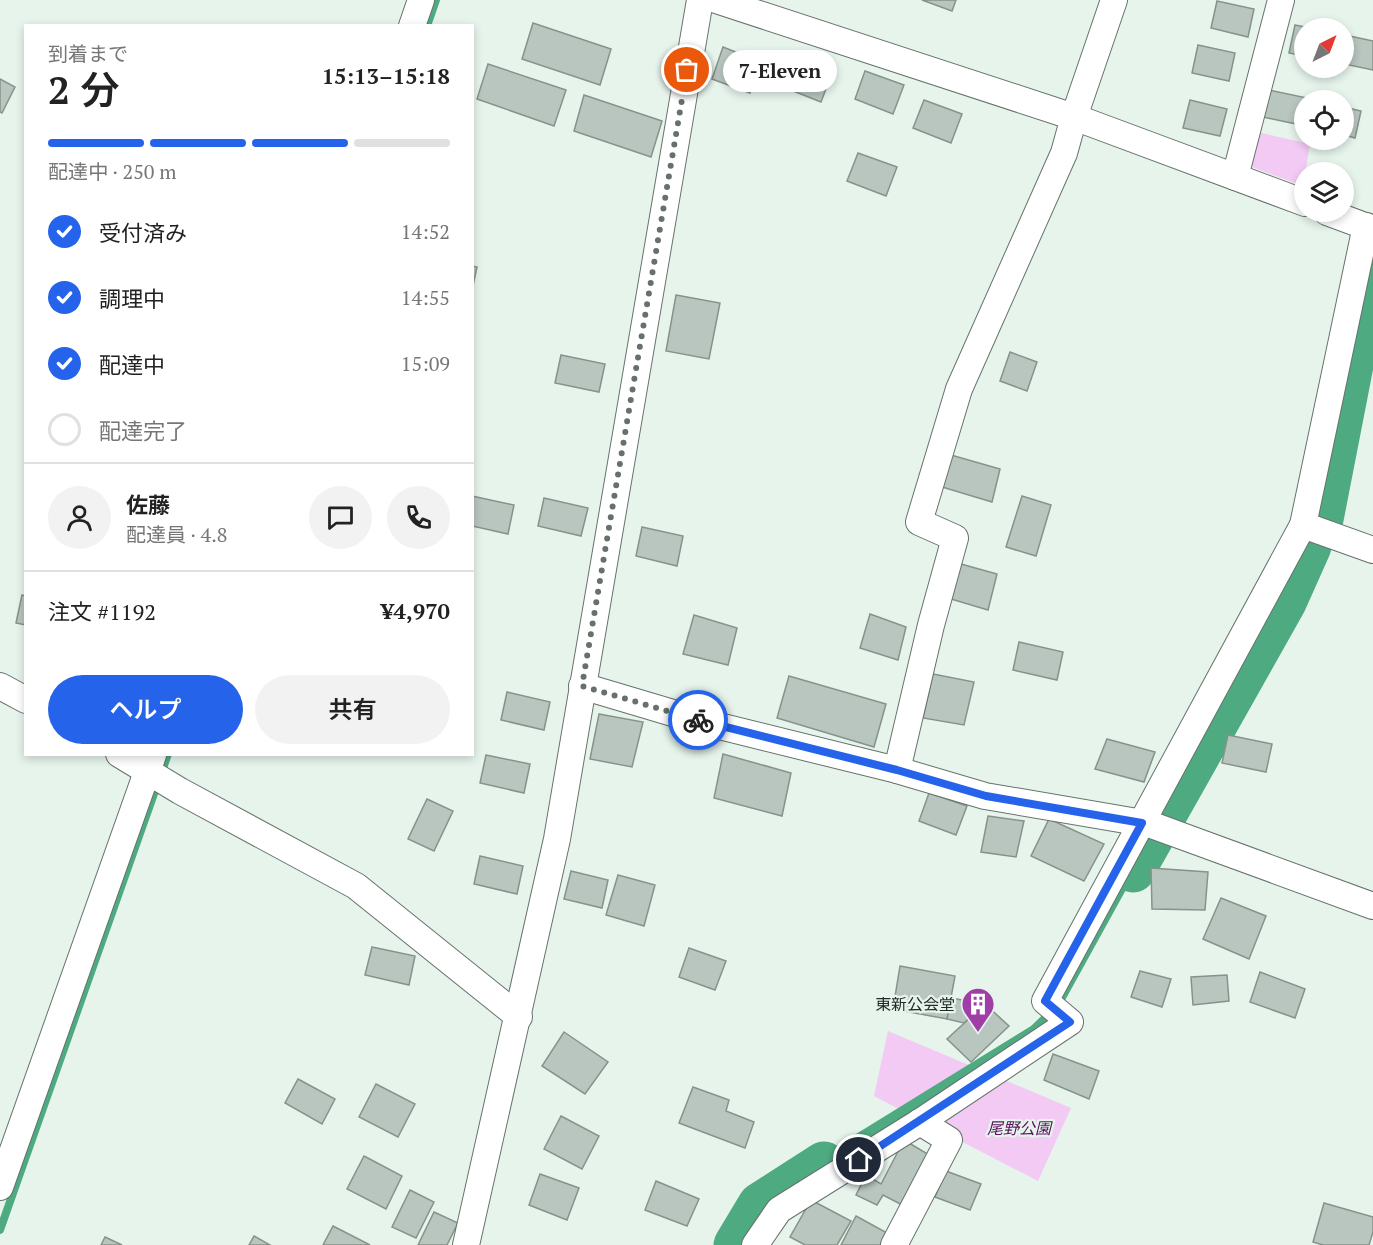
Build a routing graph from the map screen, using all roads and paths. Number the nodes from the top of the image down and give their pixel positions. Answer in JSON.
{"nodes":[{"id":1,"x":421,"y":0,"type":"edge"},
{"id":2,"x":700,"y":0,"type":"edge"},
{"id":3,"x":716,"y":0,"type":"edge"},
{"id":4,"x":1114,"y":0,"type":"edge"},
{"id":5,"x":1281,"y":0,"type":"edge"},
{"id":6,"x":413,"y":24,"type":"edge"},
{"id":7,"x":1074,"y":117,"type":"junction"},
{"id":8,"x":1235,"y":177,"type":"junction"},
{"id":9,"x":1294,"y":199,"type":"edge"},
{"id":10,"x":1354,"y":222,"type":"edge"},
{"id":11,"x":1370,"y":228,"type":"edge"},
{"id":12,"x":1303,"y":525,"type":"junction"},
{"id":13,"x":1373,"y":550,"type":"edge"},
{"id":14,"x":0,"y":686,"type":"edge"},
{"id":15,"x":582,"y":686,"type":"junction"},
{"id":16,"x":24,"y":699,"type":"edge"},
{"id":17,"x":124,"y":756,"type":"edge"},
{"id":18,"x":150,"y":766,"type":"edge"},
{"id":19,"x":897,"y":770,"type":"junction"},
{"id":20,"x":1153,"y":826,"type":"junction"},
{"id":21,"x":1373,"y":906,"type":"edge"},
{"id":22,"x":519,"y":1017,"type":"junction"},
{"id":23,"x":920,"y":1122,"type":"junction"},
{"id":24,"x":0,"y":1187,"type":"edge"},
{"id":25,"x":466,"y":1245,"type":"edge"},
{"id":26,"x":756,"y":1245,"type":"edge"},
{"id":27,"x":894,"y":1245,"type":"edge"}],
"edges":[{"from":1,"to":6,"type":"street"},
{"from":2,"to":15,"type":"street"},
{"from":3,"to":7,"type":"street"},
{"from":4,"to":7,"type":"street"},
{"from":5,"to":8,"type":"street"},
{"from":7,"to":8,"type":"street"},
{"from":7,"to":19,"type":"street"},
{"from":8,"to":9,"type":"street"},
{"from":10,"to":11,"type":"street"},
{"from":11,"to":12,"type":"street"},
{"from":12,"to":13,"type":"street"},
{"from":12,"to":20,"type":"street"},
{"from":14,"to":16,"type":"street"},
{"from":15,"to":19,"type":"street"},
{"from":15,"to":22,"type":"street"},
{"from":17,"to":18,"type":"street"},
{"from":18,"to":22,"type":"street"},
{"from":18,"to":24,"type":"street"},
{"from":19,"to":20,"type":"street"},
{"from":20,"to":21,"type":"street"},
{"from":20,"to":23,"type":"street"},
{"from":22,"to":25,"type":"street"},
{"from":23,"to":26,"type":"street"},
{"from":23,"to":27,"type":"street"}]}
